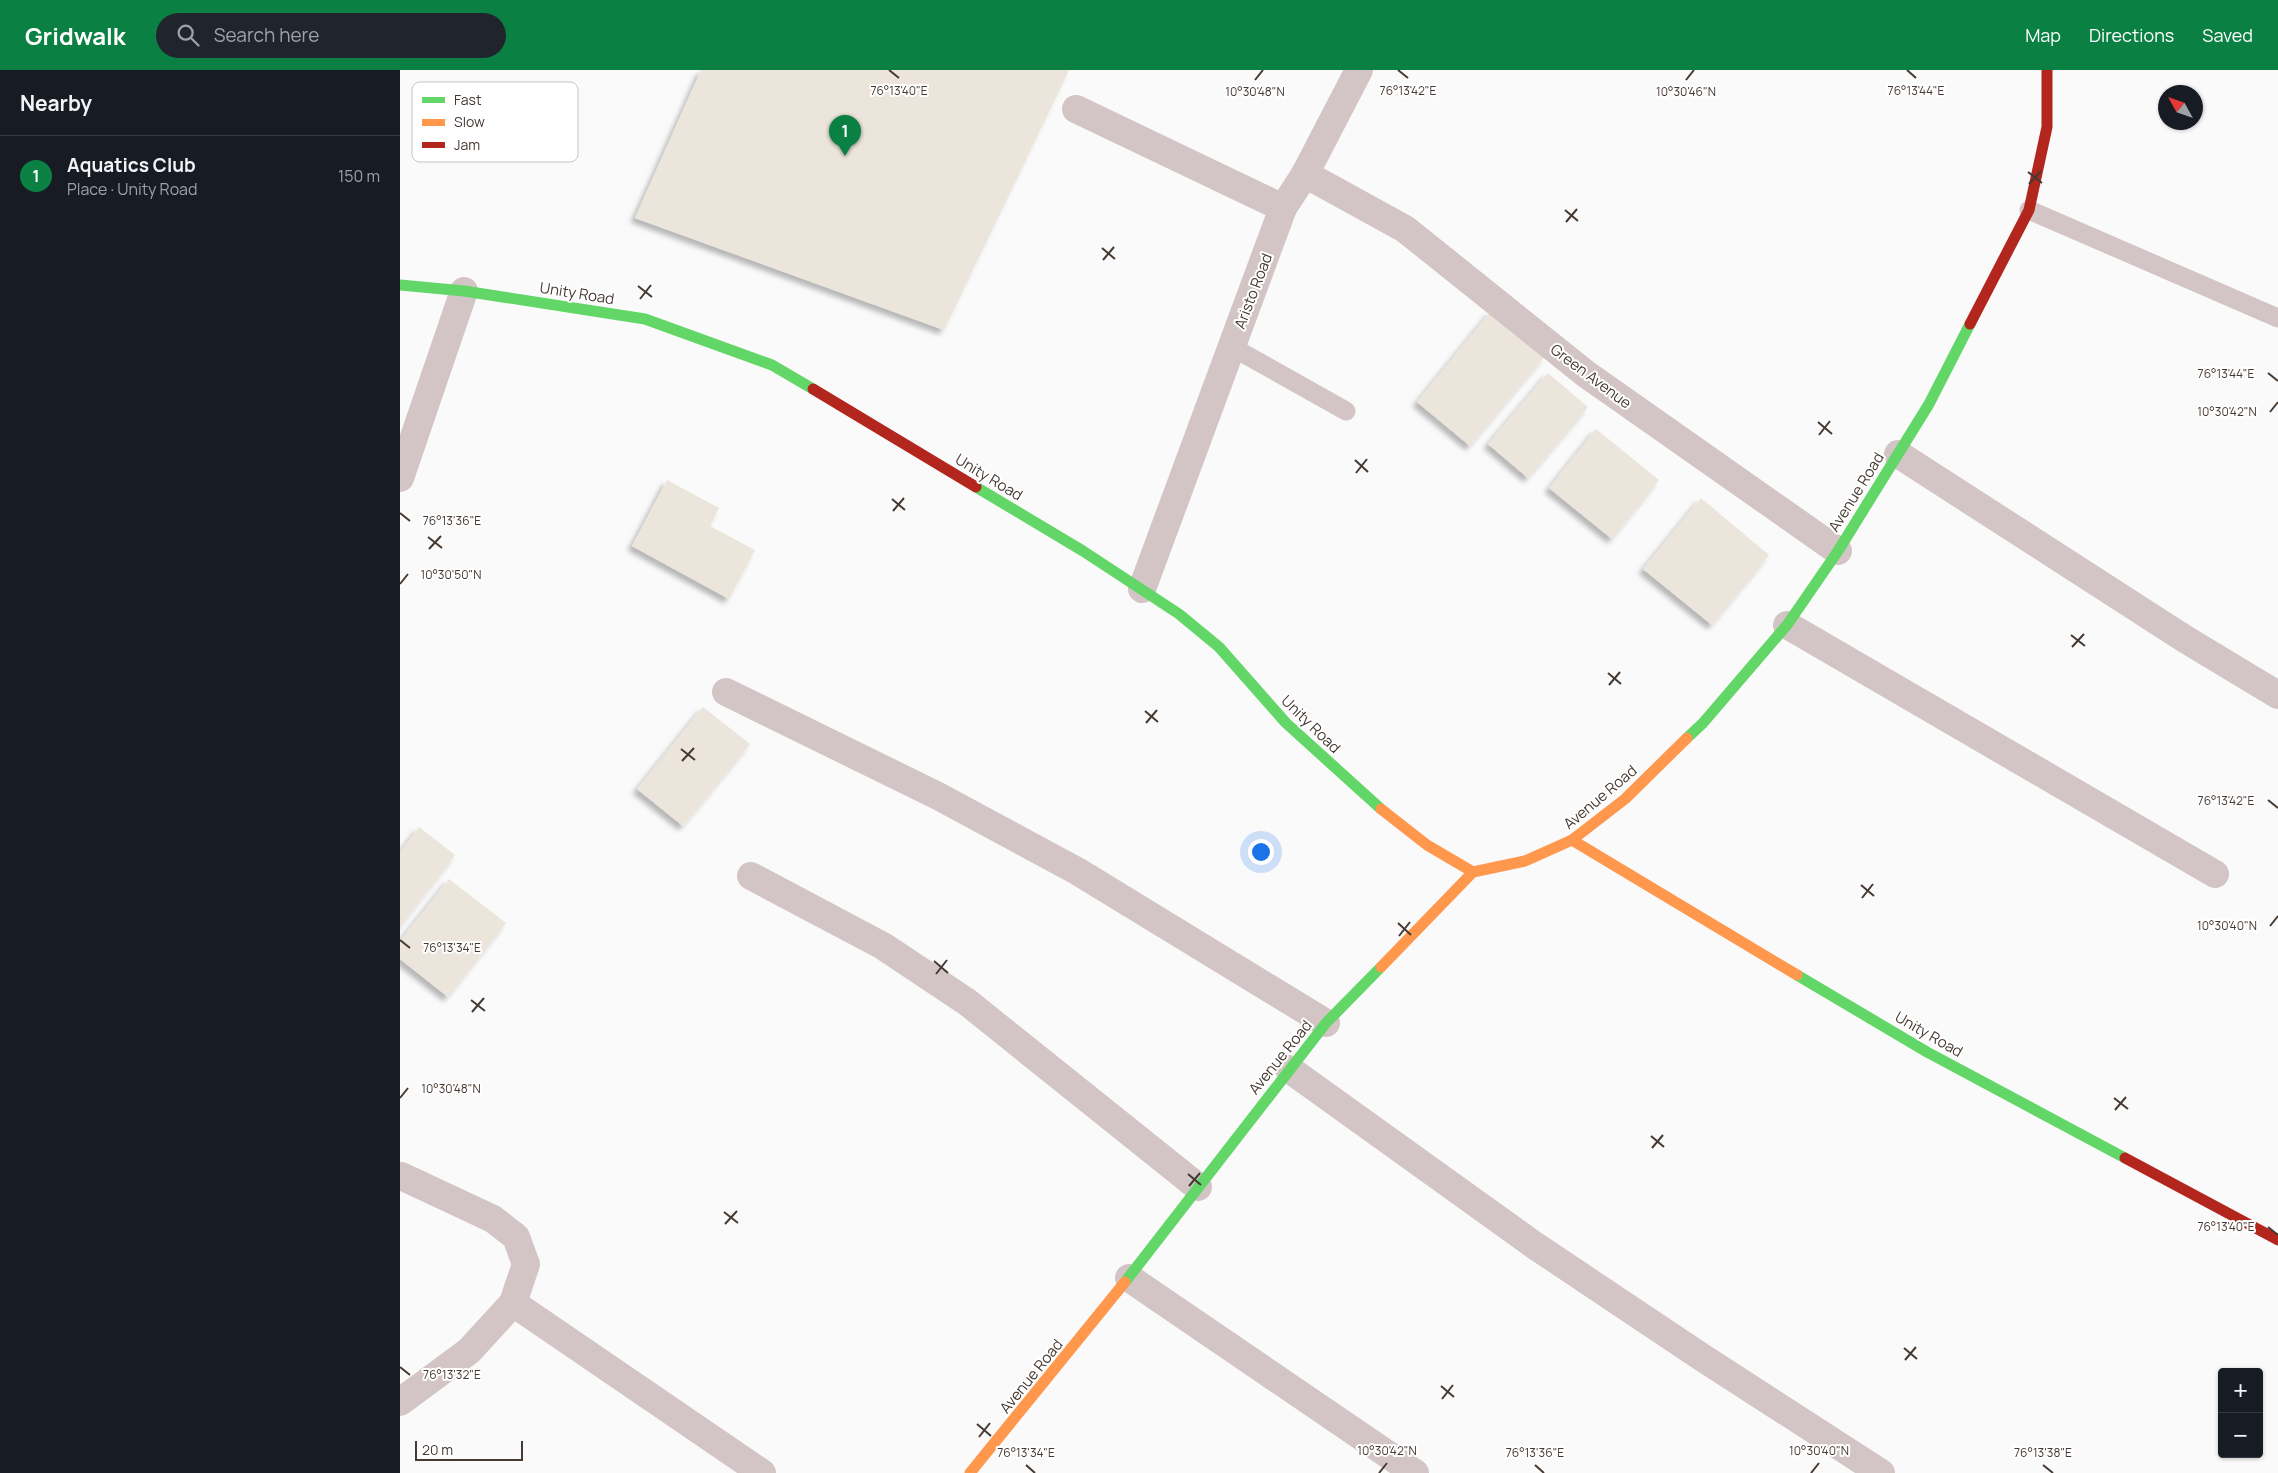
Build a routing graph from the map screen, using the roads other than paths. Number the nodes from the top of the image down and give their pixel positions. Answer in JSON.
{"nodes":[{"id":1,"x":1359,"y":70,"type":"edge"},
{"id":2,"x":2046,"y":70,"type":"edge"},
{"id":3,"x":1076,"y":109,"type":"dead end"},
{"id":4,"x":1306,"y":174,"type":"junction"},
{"id":5,"x":1284,"y":208,"type":"junction"},
{"id":6,"x":2029,"y":210,"type":"junction"},
{"id":7,"x":400,"y":285,"type":"edge"},
{"id":8,"x":464,"y":291,"type":"junction"},
{"id":9,"x":2278,"y":318,"type":"edge"},
{"id":10,"x":1232,"y":347,"type":"junction"},
{"id":11,"x":1346,"y":410,"type":"dead end"},
{"id":12,"x":1898,"y":454,"type":"junction"},
{"id":13,"x":400,"y":478,"type":"edge"},
{"id":14,"x":1838,"y":551,"type":"junction"},
{"id":15,"x":1142,"y":589,"type":"junction"},
{"id":16,"x":1787,"y":625,"type":"junction"},
{"id":17,"x":726,"y":692,"type":"dead end"},
{"id":18,"x":2278,"y":695,"type":"edge"},
{"id":19,"x":1572,"y":840,"type":"junction"},
{"id":20,"x":1473,"y":872,"type":"junction"},
{"id":21,"x":2215,"y":874,"type":"dead end"},
{"id":22,"x":751,"y":876,"type":"dead end"},
{"id":23,"x":1326,"y":1023,"type":"junction"},
{"id":24,"x":1289,"y":1069,"type":"junction"},
{"id":25,"x":401,"y":1176,"type":"edge"},
{"id":26,"x":1198,"y":1187,"type":"junction"},
{"id":27,"x":2278,"y":1240,"type":"edge"},
{"id":28,"x":1129,"y":1278,"type":"junction"},
{"id":29,"x":513,"y":1303,"type":"junction"},
{"id":30,"x":400,"y":1402,"type":"edge"},
{"id":31,"x":979,"y":1470,"type":"edge"},
{"id":32,"x":762,"y":1473,"type":"edge"},
{"id":33,"x":1415,"y":1473,"type":"edge"},
{"id":34,"x":1881,"y":1473,"type":"edge"}],
"edges":[{"from":1,"to":4,"type":"street","name":"Aristo Road"},
{"from":2,"to":6,"type":"street","name":"Avenue Road"},
{"from":3,"to":5,"type":"street"},
{"from":4,"to":5,"type":"street","name":"Aristo Road"},
{"from":4,"to":14,"type":"street","name":"Green Avenue"},
{"from":5,"to":10,"type":"street","name":"Aristo Road"},
{"from":6,"to":9,"type":"lane"},
{"from":6,"to":12,"type":"street","name":"Avenue Road"},
{"from":7,"to":8,"type":"street","name":"Unity Road"},
{"from":8,"to":13,"type":"street"},
{"from":8,"to":15,"type":"street","name":"Unity Road"},
{"from":10,"to":11,"type":"lane"},
{"from":10,"to":15,"type":"street","name":"Aristo Road"},
{"from":12,"to":14,"type":"street","name":"Avenue Road"},
{"from":12,"to":18,"type":"street"},
{"from":14,"to":16,"type":"street","name":"Avenue Road"},
{"from":15,"to":20,"type":"street","name":"Unity Road"},
{"from":16,"to":19,"type":"street","name":"Avenue Road"},
{"from":16,"to":21,"type":"street"},
{"from":17,"to":23,"type":"street"},
{"from":19,"to":20,"type":"street","name":"Avenue Road"},
{"from":19,"to":27,"type":"street","name":"Unity Road"},
{"from":20,"to":23,"type":"street","name":"Avenue Road"},
{"from":22,"to":26,"type":"street"},
{"from":23,"to":24,"type":"street","name":"Avenue Road"},
{"from":24,"to":26,"type":"street","name":"Avenue Road"},
{"from":24,"to":34,"type":"street"},
{"from":25,"to":29,"type":"street"},
{"from":26,"to":28,"type":"street","name":"Avenue Road"},
{"from":28,"to":31,"type":"street","name":"Avenue Road"},
{"from":28,"to":33,"type":"street"},
{"from":29,"to":30,"type":"street"},
{"from":29,"to":32,"type":"street"}]}
